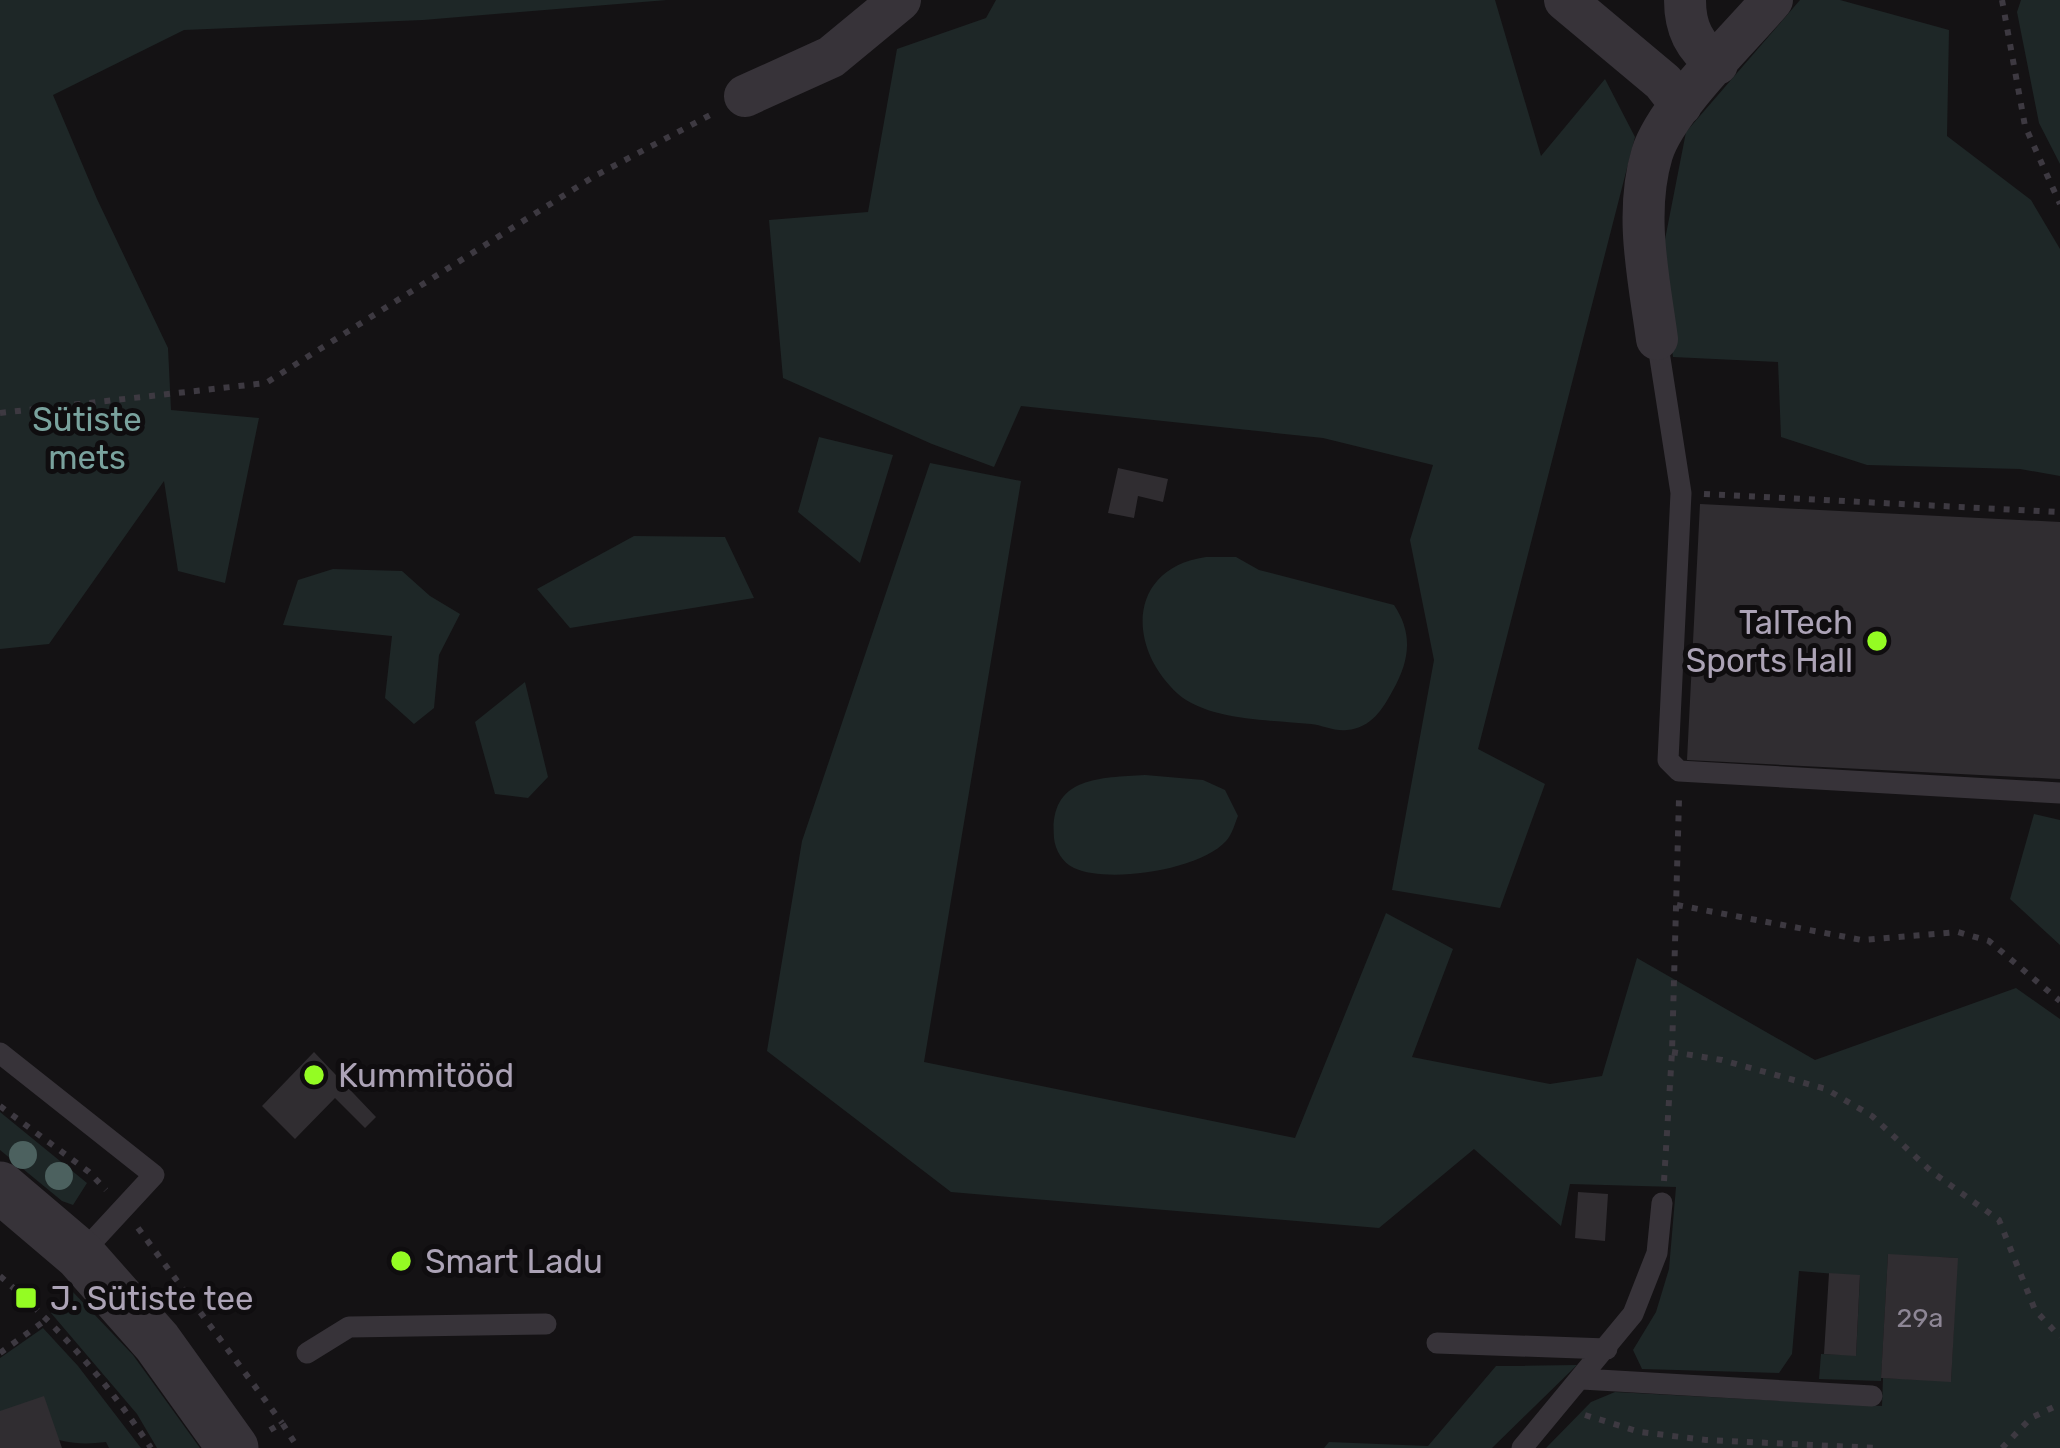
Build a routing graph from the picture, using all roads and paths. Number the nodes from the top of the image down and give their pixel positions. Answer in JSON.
{"nodes":[{"id":1,"x":900,"y":0,"type":"edge"},
{"id":2,"x":1565,"y":0,"type":"edge"},
{"id":3,"x":1685,"y":0,"type":"edge"},
{"id":4,"x":1772,"y":0,"type":"edge"},
{"id":5,"x":2002,"y":0,"type":"edge"},
{"id":6,"x":1717,"y":64,"type":"junction"},
{"id":7,"x":745,"y":96,"type":"joint"},
{"id":8,"x":1682,"y":106,"type":"junction"},
{"id":9,"x":2060,"y":204,"type":"edge"},
{"id":10,"x":1657,"y":339,"type":"joint"},
{"id":11,"x":0,"y":413,"type":"edge"},
{"id":12,"x":1681,"y":493,"type":"junction"},
{"id":13,"x":2060,"y":512,"type":"edge"},
{"id":14,"x":1679,"y":771,"type":"junction"},
{"id":15,"x":2060,"y":793,"type":"edge"},
{"id":16,"x":1677,"y":905,"type":"junction"},
{"id":17,"x":2060,"y":1000,"type":"edge"},
{"id":18,"x":1672,"y":1052,"type":"junction"},
{"id":19,"x":0,"y":1053,"type":"edge"},
{"id":20,"x":0,"y":1106,"type":"edge"},
{"id":21,"x":0,"y":1186,"type":"edge"},
{"id":22,"x":1662,"y":1203,"type":"joint"},
{"id":23,"x":124,"y":1210,"type":"junction"},
{"id":24,"x":80,"y":1255,"type":"junction"},
{"id":25,"x":0,"y":1276,"type":"edge"},
{"id":26,"x":47,"y":1319,"type":"junction"},
{"id":27,"x":546,"y":1324,"type":"dead end"},
{"id":28,"x":2060,"y":1337,"type":"edge"},
{"id":29,"x":1437,"y":1343,"type":"dead end"},
{"id":30,"x":1606,"y":1349,"type":"junction"},
{"id":31,"x":0,"y":1353,"type":"edge"},
{"id":32,"x":307,"y":1353,"type":"dead end"},
{"id":33,"x":1582,"y":1379,"type":"junction"},
{"id":34,"x":1872,"y":1396,"type":"dead end"},
{"id":35,"x":2060,"y":1404,"type":"edge"},
{"id":36,"x":1558,"y":1407,"type":"junction"},
{"id":37,"x":282,"y":1423,"type":"junction"},
{"id":38,"x":251,"y":1439,"type":"edge"},
{"id":39,"x":151,"y":1448,"type":"edge"},
{"id":40,"x":298,"y":1448,"type":"edge"},
{"id":41,"x":1522,"y":1448,"type":"edge"},
{"id":42,"x":1877,"y":1448,"type":"edge"},
{"id":43,"x":2002,"y":1448,"type":"edge"}],
"edges":[{"from":1,"to":7,"type":"street"},
{"from":2,"to":8,"type":"street"},
{"from":3,"to":6,"type":"street"},
{"from":4,"to":6,"type":"street"},
{"from":5,"to":9,"type":"path"},
{"from":6,"to":8,"type":"street"},
{"from":7,"to":11,"type":"path"},
{"from":8,"to":10,"type":"street"},
{"from":10,"to":12,"type":"lane"},
{"from":12,"to":13,"type":"path"},
{"from":12,"to":14,"type":"lane"},
{"from":14,"to":15,"type":"lane"},
{"from":14,"to":16,"type":"path"},
{"from":16,"to":17,"type":"path"},
{"from":16,"to":18,"type":"path"},
{"from":18,"to":22,"type":"path"},
{"from":18,"to":28,"type":"path"},
{"from":19,"to":23,"type":"lane"},
{"from":20,"to":23,"type":"path"},
{"from":21,"to":24,"type":"street"},
{"from":22,"to":30,"type":"lane"},
{"from":23,"to":24,"type":"lane"},
{"from":23,"to":37,"type":"path"},
{"from":24,"to":38,"type":"street"},
{"from":25,"to":26,"type":"path"},
{"from":26,"to":31,"type":"path"},
{"from":26,"to":39,"type":"path"},
{"from":27,"to":32,"type":"lane"},
{"from":29,"to":30,"type":"lane"},
{"from":30,"to":33,"type":"lane"},
{"from":33,"to":34,"type":"lane"},
{"from":33,"to":36,"type":"lane"},
{"from":35,"to":43,"type":"path"},
{"from":36,"to":41,"type":"lane"},
{"from":36,"to":42,"type":"path"},
{"from":37,"to":38,"type":"path"},
{"from":37,"to":40,"type":"path"}]}
